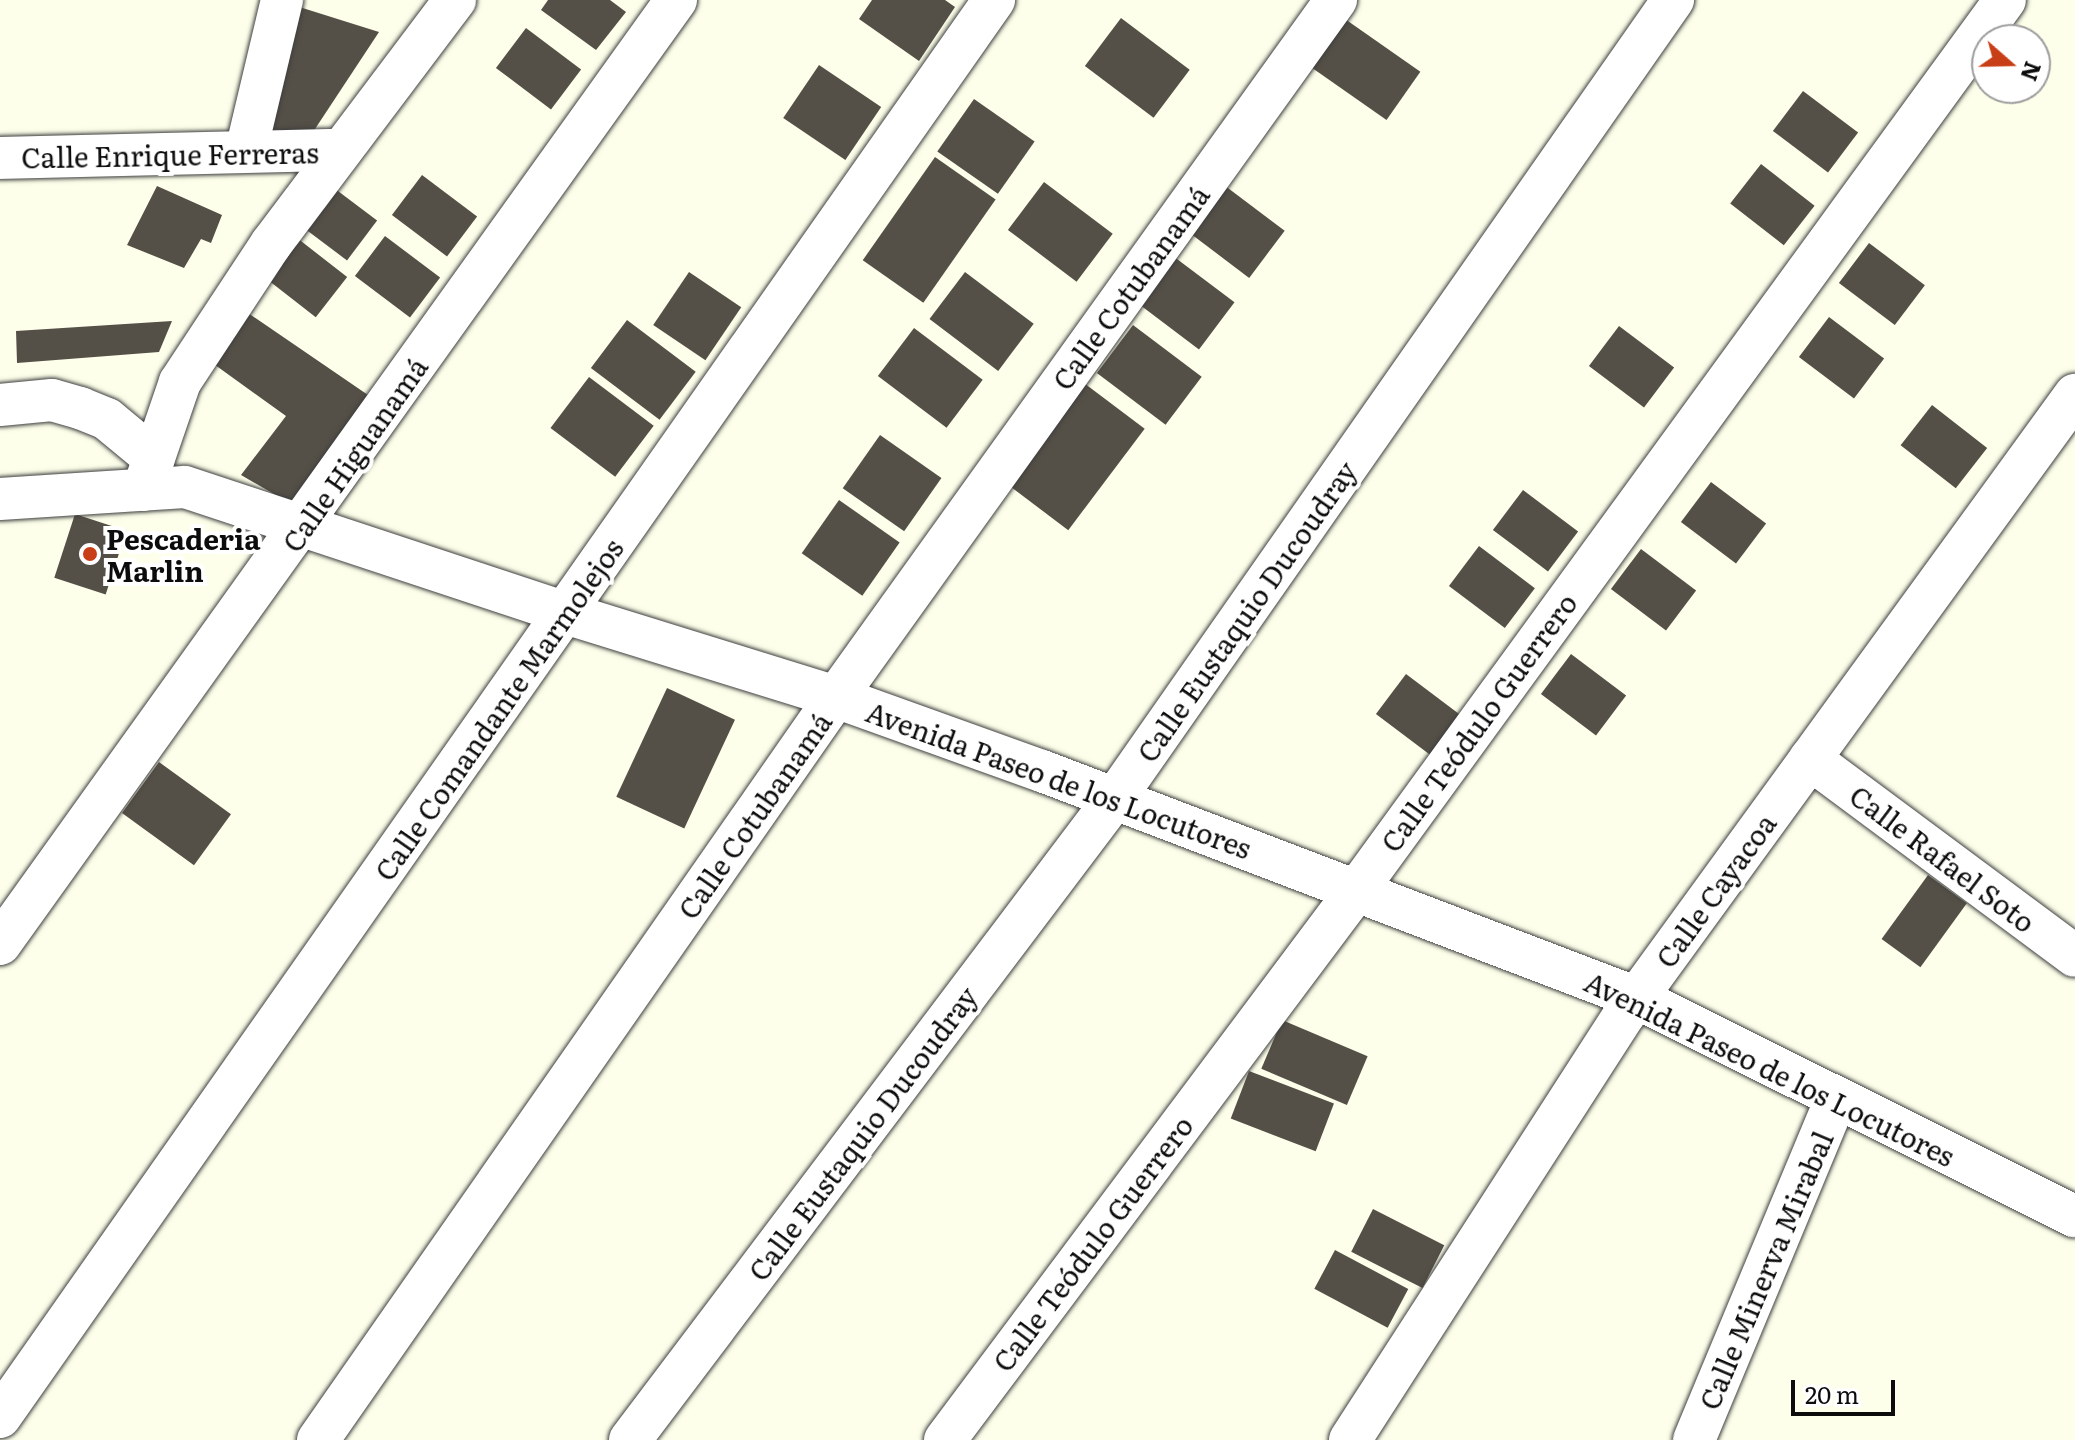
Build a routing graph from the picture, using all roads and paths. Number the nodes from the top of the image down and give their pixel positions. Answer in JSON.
{"nodes":[{"id":1,"x":282,"y":0,"type":"edge"},
{"id":2,"x":455,"y":0,"type":"edge"},
{"id":3,"x":676,"y":0,"type":"edge"},
{"id":4,"x":994,"y":0,"type":"edge"},
{"id":5,"x":1336,"y":0,"type":"edge"},
{"id":6,"x":1673,"y":0,"type":"edge"},
{"id":7,"x":2005,"y":0,"type":"edge"},
{"id":8,"x":339,"y":150,"type":"junction"},
{"id":9,"x":246,"y":151,"type":"junction"},
{"id":10,"x":0,"y":158,"type":"edge"},
{"id":11,"x":2075,"y":395,"type":"edge"},
{"id":12,"x":0,"y":405,"type":"edge"},
{"id":13,"x":149,"y":474,"type":"junction"},
{"id":14,"x":0,"y":499,"type":"edge"},
{"id":15,"x":302,"y":526,"type":"junction"},
{"id":16,"x":565,"y":613,"type":"junction"},
{"id":17,"x":836,"y":697,"type":"junction"},
{"id":18,"x":1810,"y":759,"type":"junction"},
{"id":19,"x":1115,"y":798,"type":"junction"},
{"id":20,"x":1356,"y":891,"type":"junction"},
{"id":21,"x":0,"y":944,"type":"edge"},
{"id":22,"x":2075,"y":956,"type":"edge"},
{"id":23,"x":1637,"y":998,"type":"junction"},
{"id":24,"x":1836,"y":1099,"type":"junction"},
{"id":25,"x":2075,"y":1216,"type":"edge"},
{"id":26,"x":0,"y":1417,"type":"edge"},
{"id":27,"x":318,"y":1440,"type":"edge"},
{"id":28,"x":630,"y":1440,"type":"edge"},
{"id":29,"x":945,"y":1440,"type":"edge"},
{"id":30,"x":1350,"y":1440,"type":"edge"},
{"id":31,"x":1694,"y":1440,"type":"edge"}],
"edges":[{"from":1,"to":9,"type":"street"},
{"from":2,"to":8,"type":"street"},
{"from":3,"to":15,"type":"street","name":"Calle Higuanamá"},
{"from":4,"to":16,"type":"street","name":"Calle Comandante Marmolejos"},
{"from":5,"to":17,"type":"street","name":"Calle Cotubanamá"},
{"from":6,"to":19,"type":"street","name":"Calle Eustaquio Ducoudray"},
{"from":7,"to":20,"type":"street","name":"Calle Teódulo Guerrero"},
{"from":8,"to":9,"type":"street","name":"Calle Enrique Ferreras"},
{"from":8,"to":13,"type":"street"},
{"from":9,"to":10,"type":"street","name":"Calle Enrique Ferreras"},
{"from":11,"to":18,"type":"street","name":"Calle Cayacoa"},
{"from":12,"to":13,"type":"street"},
{"from":13,"to":14,"type":"street","name":"Avenida Paseo de los Locutores"},
{"from":13,"to":15,"type":"street","name":"Avenida Paseo de los Locutores"},
{"from":15,"to":16,"type":"street","name":"Avenida Paseo de los Locutores"},
{"from":15,"to":21,"type":"street","name":"Calle Higuanamá"},
{"from":16,"to":17,"type":"street","name":"Avenida Paseo de los Locutores"},
{"from":16,"to":26,"type":"street","name":"Calle Comandante Marmolejos"},
{"from":17,"to":19,"type":"street","name":"Avenida Paseo de los Locutores"},
{"from":17,"to":27,"type":"street","name":"Calle Cotubanamá"},
{"from":18,"to":22,"type":"street","name":"Calle Rafael Soto"},
{"from":18,"to":23,"type":"street","name":"Calle Cayacoa"},
{"from":19,"to":20,"type":"street","name":"Avenida Paseo de los Locutores"},
{"from":19,"to":28,"type":"street","name":"Calle Eustaquio Ducoudray"},
{"from":20,"to":23,"type":"street","name":"Avenida Paseo de los Locutores"},
{"from":20,"to":29,"type":"street","name":"Calle Teódulo Guerrero"},
{"from":23,"to":24,"type":"street","name":"Avenida Paseo de los Locutores"},
{"from":23,"to":30,"type":"street","name":"Calle Cayacoa"},
{"from":24,"to":25,"type":"street","name":"Avenida Paseo de los Locutores"},
{"from":24,"to":31,"type":"street","name":"Calle Minerva Mirabal"}]}
